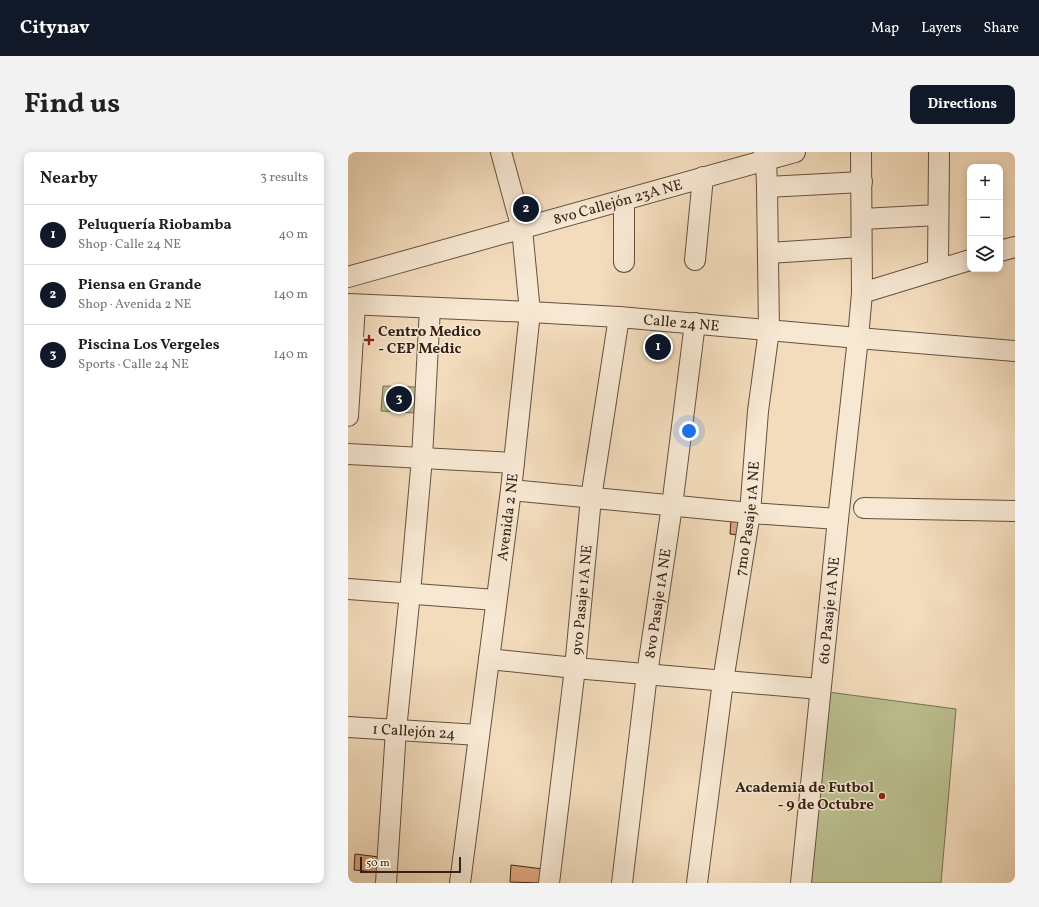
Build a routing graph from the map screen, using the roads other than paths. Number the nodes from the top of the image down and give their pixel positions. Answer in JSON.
{"nodes":[{"id":1,"x":501,"y":152,"type":"edge"},
{"id":2,"x":795,"y":152,"type":"edge"},
{"id":3,"x":861,"y":152,"type":"edge"},
{"id":4,"x":939,"y":152,"type":"edge"},
{"id":5,"x":765,"y":156,"type":"edge"},
{"id":6,"x":703,"y":177,"type":"junction"},
{"id":7,"x":862,"y":182,"type":"junction"},
{"id":8,"x":767,"y":187,"type":"junction"},
{"id":9,"x":624,"y":200,"type":"junction"},
{"id":10,"x":938,"y":215,"type":"junction"},
{"id":11,"x":862,"y":219,"type":"junction"},
{"id":12,"x":522,"y":229,"type":"junction"},
{"id":13,"x":861,"y":247,"type":"junction"},
{"id":14,"x":1015,"y":247,"type":"edge"},
{"id":15,"x":1003,"y":250,"type":"edge"},
{"id":16,"x":769,"y":253,"type":"junction"},
{"id":17,"x":695,"y":260,"type":"dead end"},
{"id":18,"x":967,"y":261,"type":"edge"},
{"id":19,"x":624,"y":262,"type":"dead end"},
{"id":20,"x":938,"y":270,"type":"junction"},
{"id":21,"x":348,"y":277,"type":"edge"},
{"id":22,"x":862,"y":293,"type":"junction"},
{"id":23,"x":351,"y":305,"type":"edge"},
{"id":24,"x":430,"y":308,"type":"junction"},
{"id":25,"x":530,"y":312,"type":"junction"},
{"id":26,"x":619,"y":317,"type":"junction"},
{"id":27,"x":695,"y":323,"type":"junction"},
{"id":28,"x":769,"y":330,"type":"junction"},
{"id":29,"x":858,"y":338,"type":"junction"},
{"id":30,"x":1015,"y":351,"type":"edge"},
{"id":31,"x":348,"y":416,"type":"edge"},
{"id":32,"x":348,"y":454,"type":"edge"},
{"id":33,"x":422,"y":458,"type":"junction"},
{"id":34,"x":514,"y":462,"type":"junction"},
{"id":35,"x":511,"y":490,"type":"junction"},
{"id":36,"x":591,"y":498,"type":"junction"},
{"id":37,"x":672,"y":506,"type":"junction"},
{"id":38,"x":864,"y":508,"type":"dead end"},
{"id":39,"x":1015,"y":511,"type":"edge"},
{"id":40,"x":750,"y":513,"type":"junction"},
{"id":41,"x":838,"y":519,"type":"junction"},
{"id":42,"x":348,"y":589,"type":"edge"},
{"id":43,"x":410,"y":593,"type":"junction"},
{"id":44,"x":496,"y":600,"type":"junction"},
{"id":45,"x":489,"y":659,"type":"junction"},
{"id":46,"x":575,"y":668,"type":"junction"},
{"id":47,"x":647,"y":674,"type":"junction"},
{"id":48,"x":723,"y":681,"type":"junction"},
{"id":49,"x":820,"y":689,"type":"junction"},
{"id":50,"x":348,"y":727,"type":"edge"},
{"id":51,"x":396,"y":730,"type":"junction"},
{"id":52,"x":479,"y":735,"type":"junction"},
{"id":53,"x":386,"y":883,"type":"edge"},
{"id":54,"x":460,"y":883,"type":"edge"},
{"id":55,"x":549,"y":883,"type":"edge"},
{"id":56,"x":622,"y":883,"type":"edge"},
{"id":57,"x":697,"y":883,"type":"edge"},
{"id":58,"x":801,"y":883,"type":"edge"}],
"edges":[{"from":1,"to":12,"type":"street","name":"Avenida 2 NE"},
{"from":2,"to":5,"type":"street","name":"8vo Callejón 23A NE"},
{"from":3,"to":7,"type":"street","name":"6to Pasaje 1A NE"},
{"from":4,"to":10,"type":"street"},
{"from":5,"to":6,"type":"street","name":"8vo Callejón 23A NE"},
{"from":5,"to":8,"type":"street","name":"7mo Pasaje 1A NE"},
{"from":6,"to":9,"type":"street","name":"8vo Callejón 23A NE"},
{"from":6,"to":17,"type":"street"},
{"from":7,"to":8,"type":"street"},
{"from":7,"to":11,"type":"street","name":"6to Pasaje 1A NE"},
{"from":8,"to":16,"type":"street","name":"7mo Pasaje 1A NE"},
{"from":9,"to":12,"type":"street","name":"8vo Callejón 23A NE"},
{"from":9,"to":19,"type":"street"},
{"from":10,"to":11,"type":"street"},
{"from":10,"to":20,"type":"street"},
{"from":11,"to":13,"type":"street","name":"6to Pasaje 1A NE"},
{"from":12,"to":21,"type":"street","name":"8vo Callejón 23A NE"},
{"from":12,"to":25,"type":"street","name":"Avenida 2 NE"},
{"from":13,"to":16,"type":"street"},
{"from":13,"to":22,"type":"street","name":"6to Pasaje 1A NE"},
{"from":14,"to":15,"type":"street"},
{"from":16,"to":28,"type":"street","name":"7mo Pasaje 1A NE"},
{"from":18,"to":20,"type":"street"},
{"from":20,"to":22,"type":"street"},
{"from":22,"to":29,"type":"street","name":"6to Pasaje 1A NE"},
{"from":23,"to":24,"type":"street","name":"Calle 24 NE"},
{"from":23,"to":31,"type":"street"},
{"from":24,"to":25,"type":"street","name":"Calle 24 NE"},
{"from":24,"to":33,"type":"street"},
{"from":25,"to":26,"type":"street","name":"Calle 24 NE"},
{"from":25,"to":34,"type":"street","name":"Avenida 2 NE"},
{"from":26,"to":27,"type":"street","name":"Calle 24 NE"},
{"from":26,"to":36,"type":"street","name":"9vo Pasaje 1A NE"},
{"from":27,"to":28,"type":"street","name":"Calle 24 NE"},
{"from":27,"to":37,"type":"street","name":"8vo Pasaje 1A NE"},
{"from":28,"to":29,"type":"street","name":"Calle 24 NE"},
{"from":28,"to":40,"type":"street","name":"7mo Pasaje 1A NE"},
{"from":29,"to":30,"type":"street","name":"Calle 24 NE"},
{"from":29,"to":41,"type":"street","name":"6to Pasaje 1A NE"},
{"from":32,"to":33,"type":"street"},
{"from":33,"to":34,"type":"street"},
{"from":33,"to":43,"type":"street"},
{"from":34,"to":35,"type":"street","name":"Avenida 2 NE"},
{"from":35,"to":36,"type":"street"},
{"from":35,"to":44,"type":"street","name":"Avenida 2 NE"},
{"from":36,"to":37,"type":"street"},
{"from":36,"to":46,"type":"street","name":"9vo Pasaje 1A NE"},
{"from":37,"to":40,"type":"street"},
{"from":37,"to":47,"type":"street","name":"8vo Pasaje 1A NE"},
{"from":38,"to":39,"type":"street"},
{"from":40,"to":41,"type":"street"},
{"from":40,"to":48,"type":"street","name":"7mo Pasaje 1A NE"},
{"from":41,"to":49,"type":"street","name":"6to Pasaje 1A NE"},
{"from":42,"to":43,"type":"street"},
{"from":43,"to":44,"type":"street"},
{"from":43,"to":51,"type":"street"},
{"from":44,"to":45,"type":"street","name":"Avenida 2 NE"},
{"from":45,"to":46,"type":"street"},
{"from":45,"to":52,"type":"street","name":"Avenida 2 NE"},
{"from":46,"to":47,"type":"street"},
{"from":46,"to":55,"type":"street","name":"9vo Pasaje 1A NE"},
{"from":47,"to":48,"type":"street"},
{"from":47,"to":56,"type":"street","name":"8vo Pasaje 1A NE"},
{"from":48,"to":49,"type":"street"},
{"from":48,"to":57,"type":"street","name":"7mo Pasaje 1A NE"},
{"from":49,"to":58,"type":"street","name":"6to Pasaje 1A NE"},
{"from":50,"to":51,"type":"street","name":"1 Callejón 24"},
{"from":51,"to":52,"type":"street","name":"1 Callejón 24"},
{"from":51,"to":53,"type":"street"},
{"from":52,"to":54,"type":"street","name":"Avenida 2 NE"}]}
